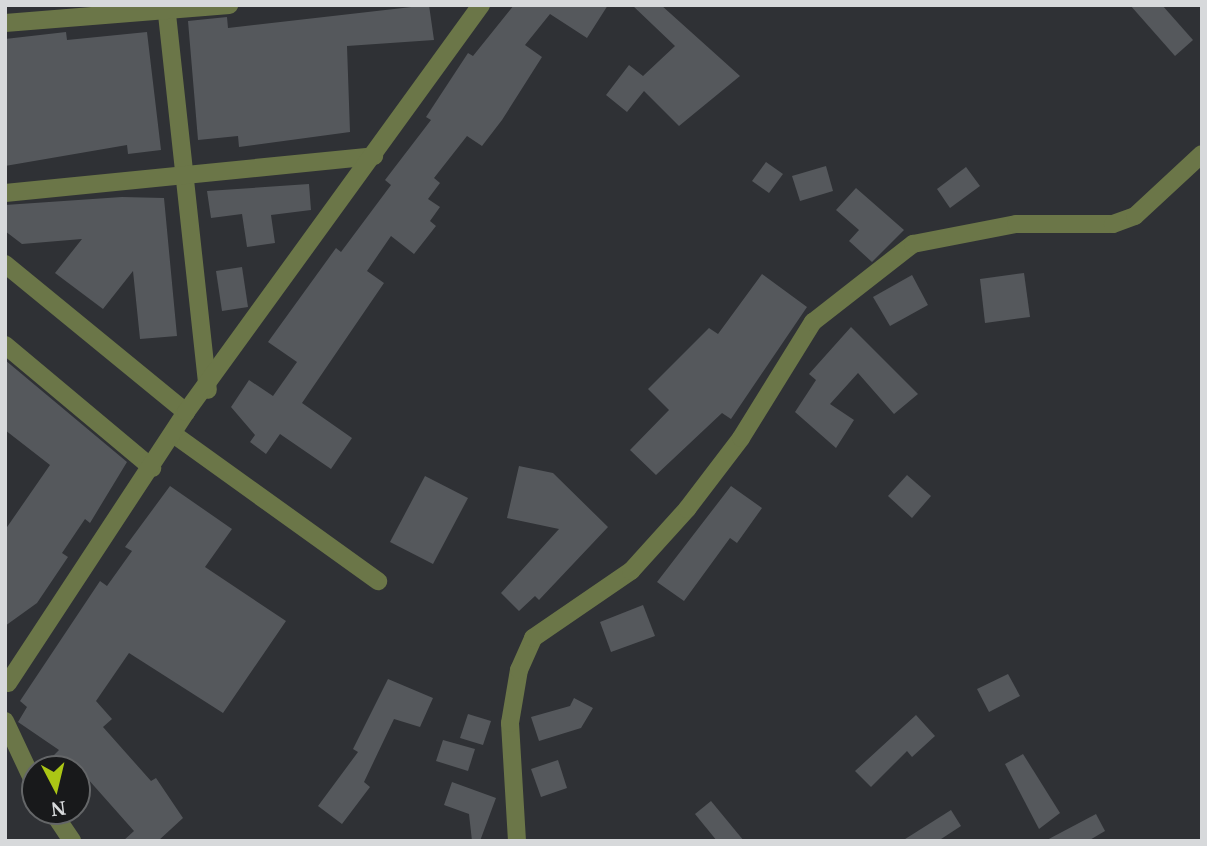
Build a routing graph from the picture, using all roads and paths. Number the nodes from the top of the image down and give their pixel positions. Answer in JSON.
{"nodes":[{"id":1,"x":229,"y":5,"type":"edge"},
{"id":2,"x":481,"y":5,"type":"edge"},
{"id":3,"x":166,"y":8,"type":"edge"},
{"id":4,"x":5,"y":23,"type":"edge"},
{"id":5,"x":1202,"y":154,"type":"edge"},
{"id":6,"x":374,"y":156,"type":"junction"},
{"id":7,"x":181,"y":175,"type":"junction"},
{"id":8,"x":5,"y":193,"type":"edge"},
{"id":9,"x":5,"y":264,"type":"edge"},
{"id":10,"x":5,"y":345,"type":"edge"},
{"id":11,"x":208,"y":390,"type":"junction"},
{"id":12,"x":186,"y":412,"type":"junction"},
{"id":13,"x":176,"y":436,"type":"junction"},
{"id":14,"x":152,"y":468,"type":"junction"},
{"id":15,"x":379,"y":582,"type":"dead end"},
{"id":16,"x":6,"y":686,"type":"edge"},
{"id":17,"x":5,"y":721,"type":"edge"},
{"id":18,"x":21,"y":755,"type":"edge"},
{"id":19,"x":61,"y":825,"type":"edge"},
{"id":20,"x":72,"y":841,"type":"edge"},
{"id":21,"x":517,"y":841,"type":"edge"}],
"edges":[{"from":1,"to":3,"type":"street"},
{"from":2,"to":6,"type":"street"},
{"from":3,"to":4,"type":"street"},
{"from":3,"to":7,"type":"street"},
{"from":5,"to":21,"type":"street"},
{"from":6,"to":7,"type":"street"},
{"from":6,"to":11,"type":"street"},
{"from":7,"to":8,"type":"street"},
{"from":7,"to":11,"type":"street"},
{"from":9,"to":12,"type":"street"},
{"from":10,"to":14,"type":"street"},
{"from":11,"to":12,"type":"street"},
{"from":12,"to":13,"type":"street"},
{"from":13,"to":14,"type":"street"},
{"from":13,"to":15,"type":"street"},
{"from":14,"to":16,"type":"street"},
{"from":17,"to":18,"type":"street"},
{"from":19,"to":20,"type":"street"}]}
